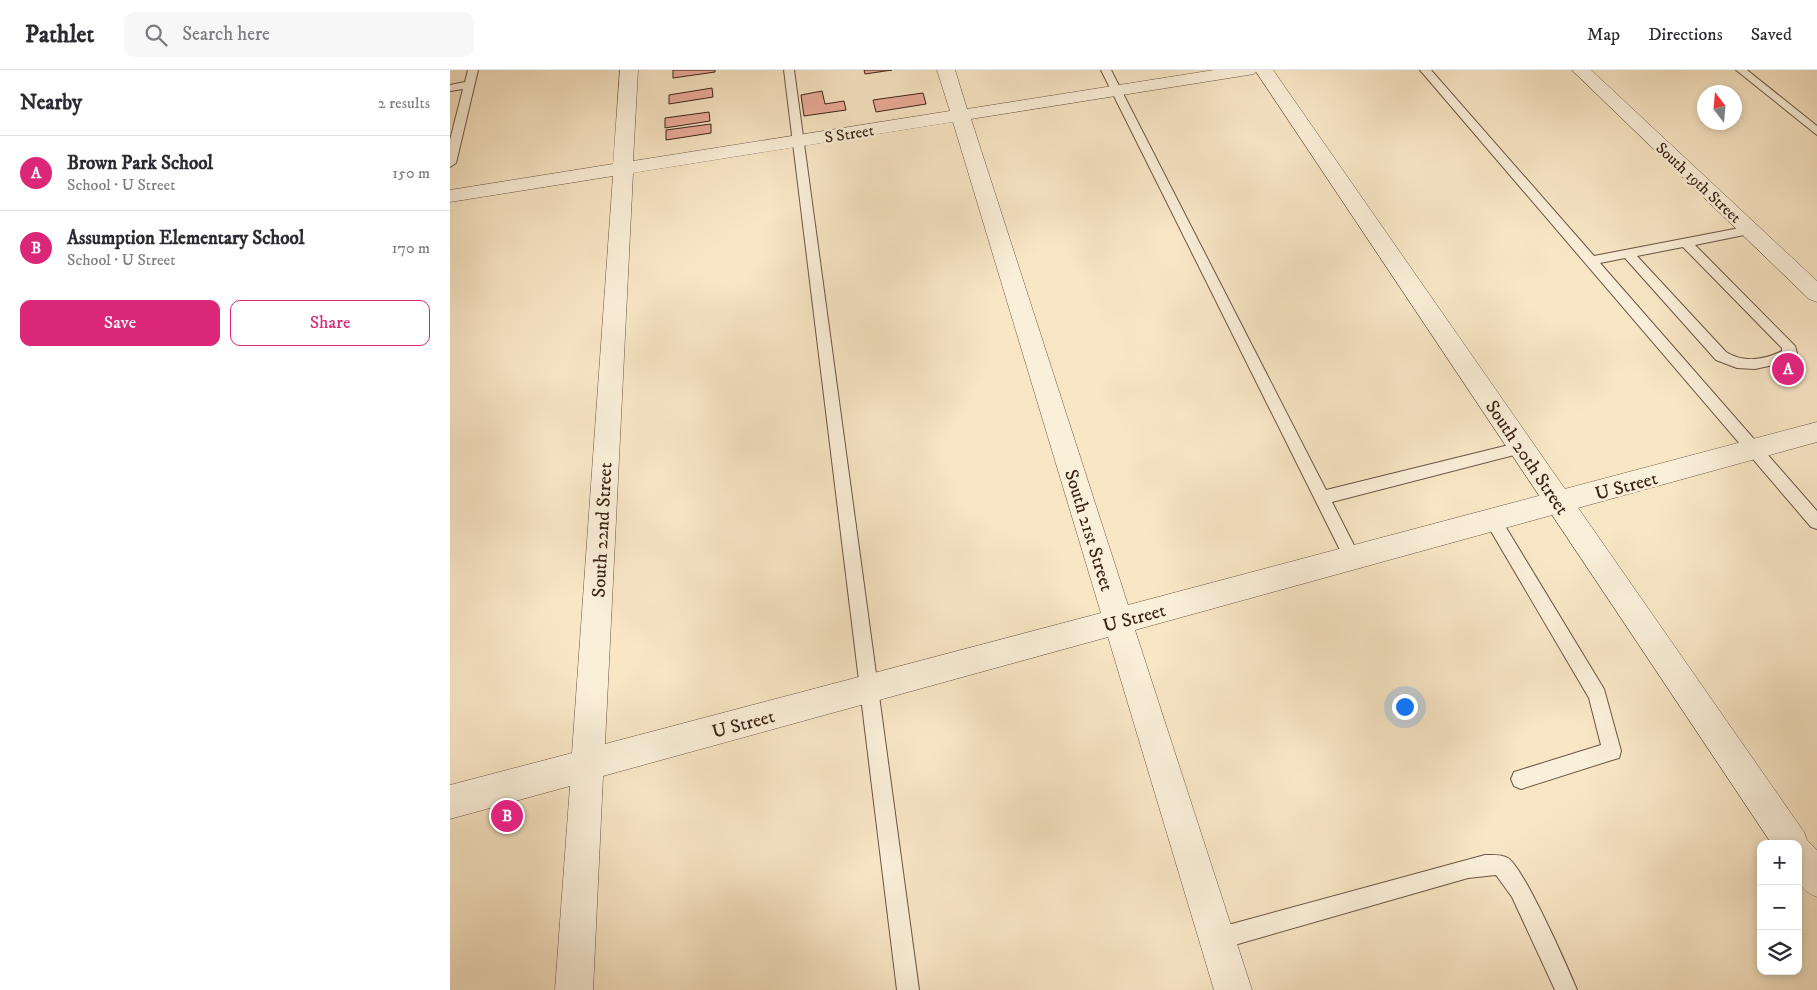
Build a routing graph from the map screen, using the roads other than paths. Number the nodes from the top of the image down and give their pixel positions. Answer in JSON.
{"nodes":[{"id":1,"x":473,"y":70,"type":"edge"},
{"id":2,"x":629,"y":70,"type":"edge"},
{"id":3,"x":790,"y":70,"type":"edge"},
{"id":4,"x":946,"y":70,"type":"edge"},
{"id":5,"x":1106,"y":70,"type":"edge"},
{"id":6,"x":1248,"y":70,"type":"edge"},
{"id":7,"x":1264,"y":70,"type":"edge"},
{"id":8,"x":1425,"y":70,"type":"edge"},
{"id":9,"x":1581,"y":70,"type":"edge"},
{"id":10,"x":1741,"y":70,"type":"edge"},
{"id":11,"x":469,"y":85,"type":"junction"},
{"id":12,"x":450,"y":88,"type":"edge"},
{"id":13,"x":1116,"y":91,"type":"junction"},
{"id":14,"x":960,"y":115,"type":"junction"},
{"id":15,"x":1817,"y":132,"type":"edge"},
{"id":16,"x":799,"y":141,"type":"junction"},
{"id":17,"x":450,"y":163,"type":"edge"},
{"id":18,"x":623,"y":169,"type":"junction"},
{"id":19,"x":450,"y":196,"type":"edge"},
{"id":20,"x":1750,"y":230,"type":"junction"},
{"id":21,"x":1685,"y":242,"type":"junction"},
{"id":22,"x":1628,"y":254,"type":"junction"},
{"id":23,"x":1590,"y":261,"type":"junction"},
{"id":24,"x":1817,"y":294,"type":"edge"},
{"id":25,"x":1817,"y":432,"type":"edge"},
{"id":26,"x":1521,"y":448,"type":"junction"},
{"id":27,"x":1754,"y":450,"type":"junction"},
{"id":28,"x":1322,"y":498,"type":"junction"},
{"id":29,"x":1559,"y":503,"type":"junction"},
{"id":30,"x":1493,"y":521,"type":"junction"},
{"id":31,"x":1817,"y":522,"type":"edge"},
{"id":32,"x":1353,"y":559,"type":"junction"},
{"id":33,"x":1118,"y":621,"type":"junction"},
{"id":34,"x":868,"y":689,"type":"junction"},
{"id":35,"x":587,"y":765,"type":"junction"},
{"id":36,"x":1520,"y":779,"type":"dead end"},
{"id":37,"x":450,"y":802,"type":"edge"},
{"id":38,"x":1789,"y":840,"type":"edge"},
{"id":39,"x":1802,"y":858,"type":"edge"},
{"id":40,"x":1817,"y":880,"type":"edge"},
{"id":41,"x":1217,"y":939,"type":"junction"},
{"id":42,"x":574,"y":990,"type":"edge"},
{"id":43,"x":908,"y":990,"type":"edge"},
{"id":44,"x":1233,"y":990,"type":"edge"},
{"id":45,"x":1566,"y":990,"type":"edge"}],
"edges":[{"from":1,"to":11,"type":"lane"},
{"from":2,"to":18,"type":"street","name":"South 22nd Street"},
{"from":3,"to":16,"type":"lane"},
{"from":4,"to":14,"type":"street","name":"South 21st Street"},
{"from":5,"to":13,"type":"lane"},
{"from":6,"to":13,"type":"street","name":"S Street"},
{"from":7,"to":26,"type":"street","name":"South 20th Street"},
{"from":8,"to":23,"type":"lane"},
{"from":9,"to":20,"type":"street","name":"South 19th Street"},
{"from":10,"to":15,"type":"lane"},
{"from":11,"to":12,"type":"lane"},
{"from":11,"to":17,"type":"lane"},
{"from":13,"to":14,"type":"street","name":"S Street"},
{"from":13,"to":28,"type":"lane"},
{"from":14,"to":16,"type":"street","name":"S Street"},
{"from":14,"to":33,"type":"street","name":"South 21st Street"},
{"from":16,"to":18,"type":"street","name":"S Street"},
{"from":16,"to":34,"type":"lane"},
{"from":18,"to":19,"type":"street","name":"S Street"},
{"from":18,"to":35,"type":"street","name":"South 22nd Street"},
{"from":20,"to":21,"type":"lane"},
{"from":20,"to":24,"type":"street","name":"South 19th Street"},
{"from":21,"to":22,"type":"lane"},
{"from":21,"to":22,"type":"lane"},
{"from":22,"to":23,"type":"lane"},
{"from":23,"to":27,"type":"lane"},
{"from":25,"to":27,"type":"street","name":"U Street"},
{"from":26,"to":28,"type":"lane"},
{"from":26,"to":29,"type":"street","name":"South 20th Street"},
{"from":27,"to":29,"type":"street","name":"U Street"},
{"from":27,"to":31,"type":"lane"},
{"from":28,"to":32,"type":"lane"},
{"from":29,"to":30,"type":"street","name":"U Street"},
{"from":29,"to":38,"type":"street","name":"South 20th Street"},
{"from":30,"to":32,"type":"street","name":"U Street"},
{"from":30,"to":36,"type":"lane"},
{"from":32,"to":33,"type":"street","name":"U Street"},
{"from":33,"to":34,"type":"street","name":"U Street"},
{"from":33,"to":41,"type":"street","name":"South 21st Street"},
{"from":34,"to":35,"type":"street","name":"U Street"},
{"from":34,"to":43,"type":"lane"},
{"from":35,"to":37,"type":"street","name":"U Street"},
{"from":35,"to":42,"type":"street","name":"South 22nd Street"},
{"from":39,"to":40,"type":"street"},
{"from":41,"to":44,"type":"street","name":"South 21st Street"},
{"from":41,"to":45,"type":"lane"}]}
